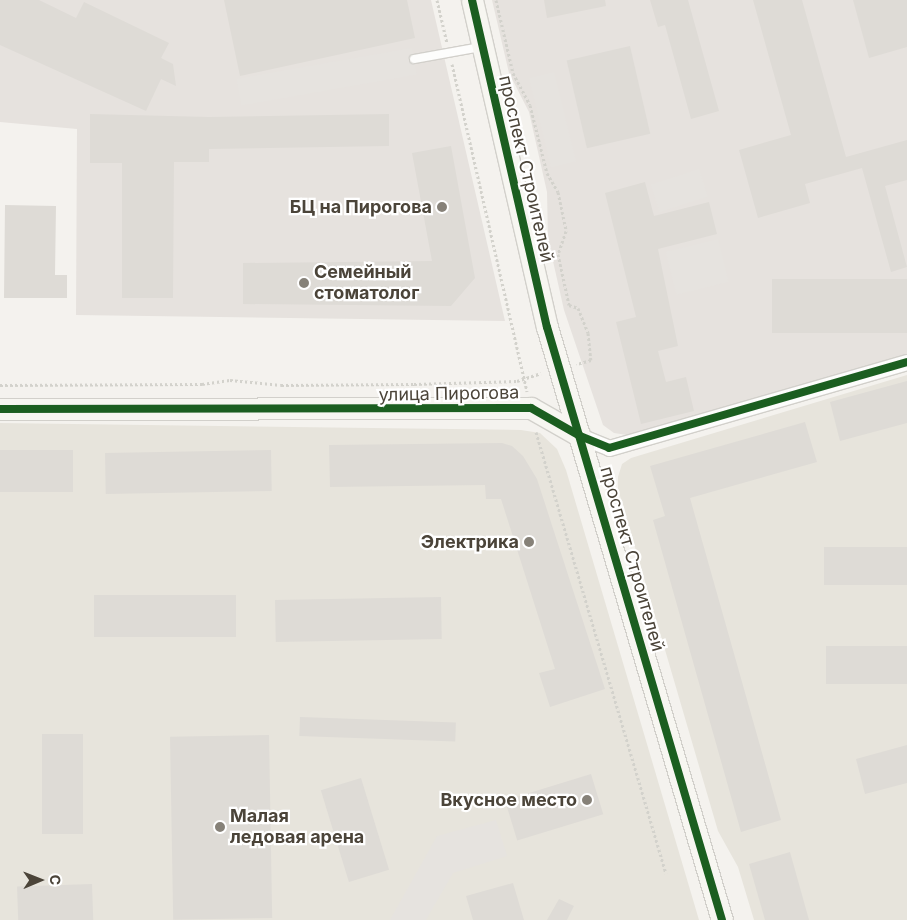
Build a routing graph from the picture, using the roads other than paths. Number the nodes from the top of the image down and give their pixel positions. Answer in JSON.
{"nodes":[{"id":1,"x":472,"y":0,"type":"edge"},
{"id":2,"x":483,"y":46,"type":"junction"},
{"id":3,"x":414,"y":59,"type":"dead end"},
{"id":4,"x":907,"y":362,"type":"edge"},
{"id":5,"x":0,"y":409,"type":"edge"},
{"id":6,"x":580,"y":436,"type":"junction"},
{"id":7,"x":722,"y":920,"type":"edge"}],
"edges":[{"from":1,"to":2,"type":"street","name":"проспект Строителей"},
{"from":2,"to":3,"type":"lane"},
{"from":2,"to":6,"type":"street","name":"проспект Строителей"},
{"from":4,"to":6,"type":"street","name":"улица Пирогова"},
{"from":5,"to":6,"type":"street","name":"улица Пирогова"},
{"from":6,"to":7,"type":"street","name":"проспект Строителей"}]}
